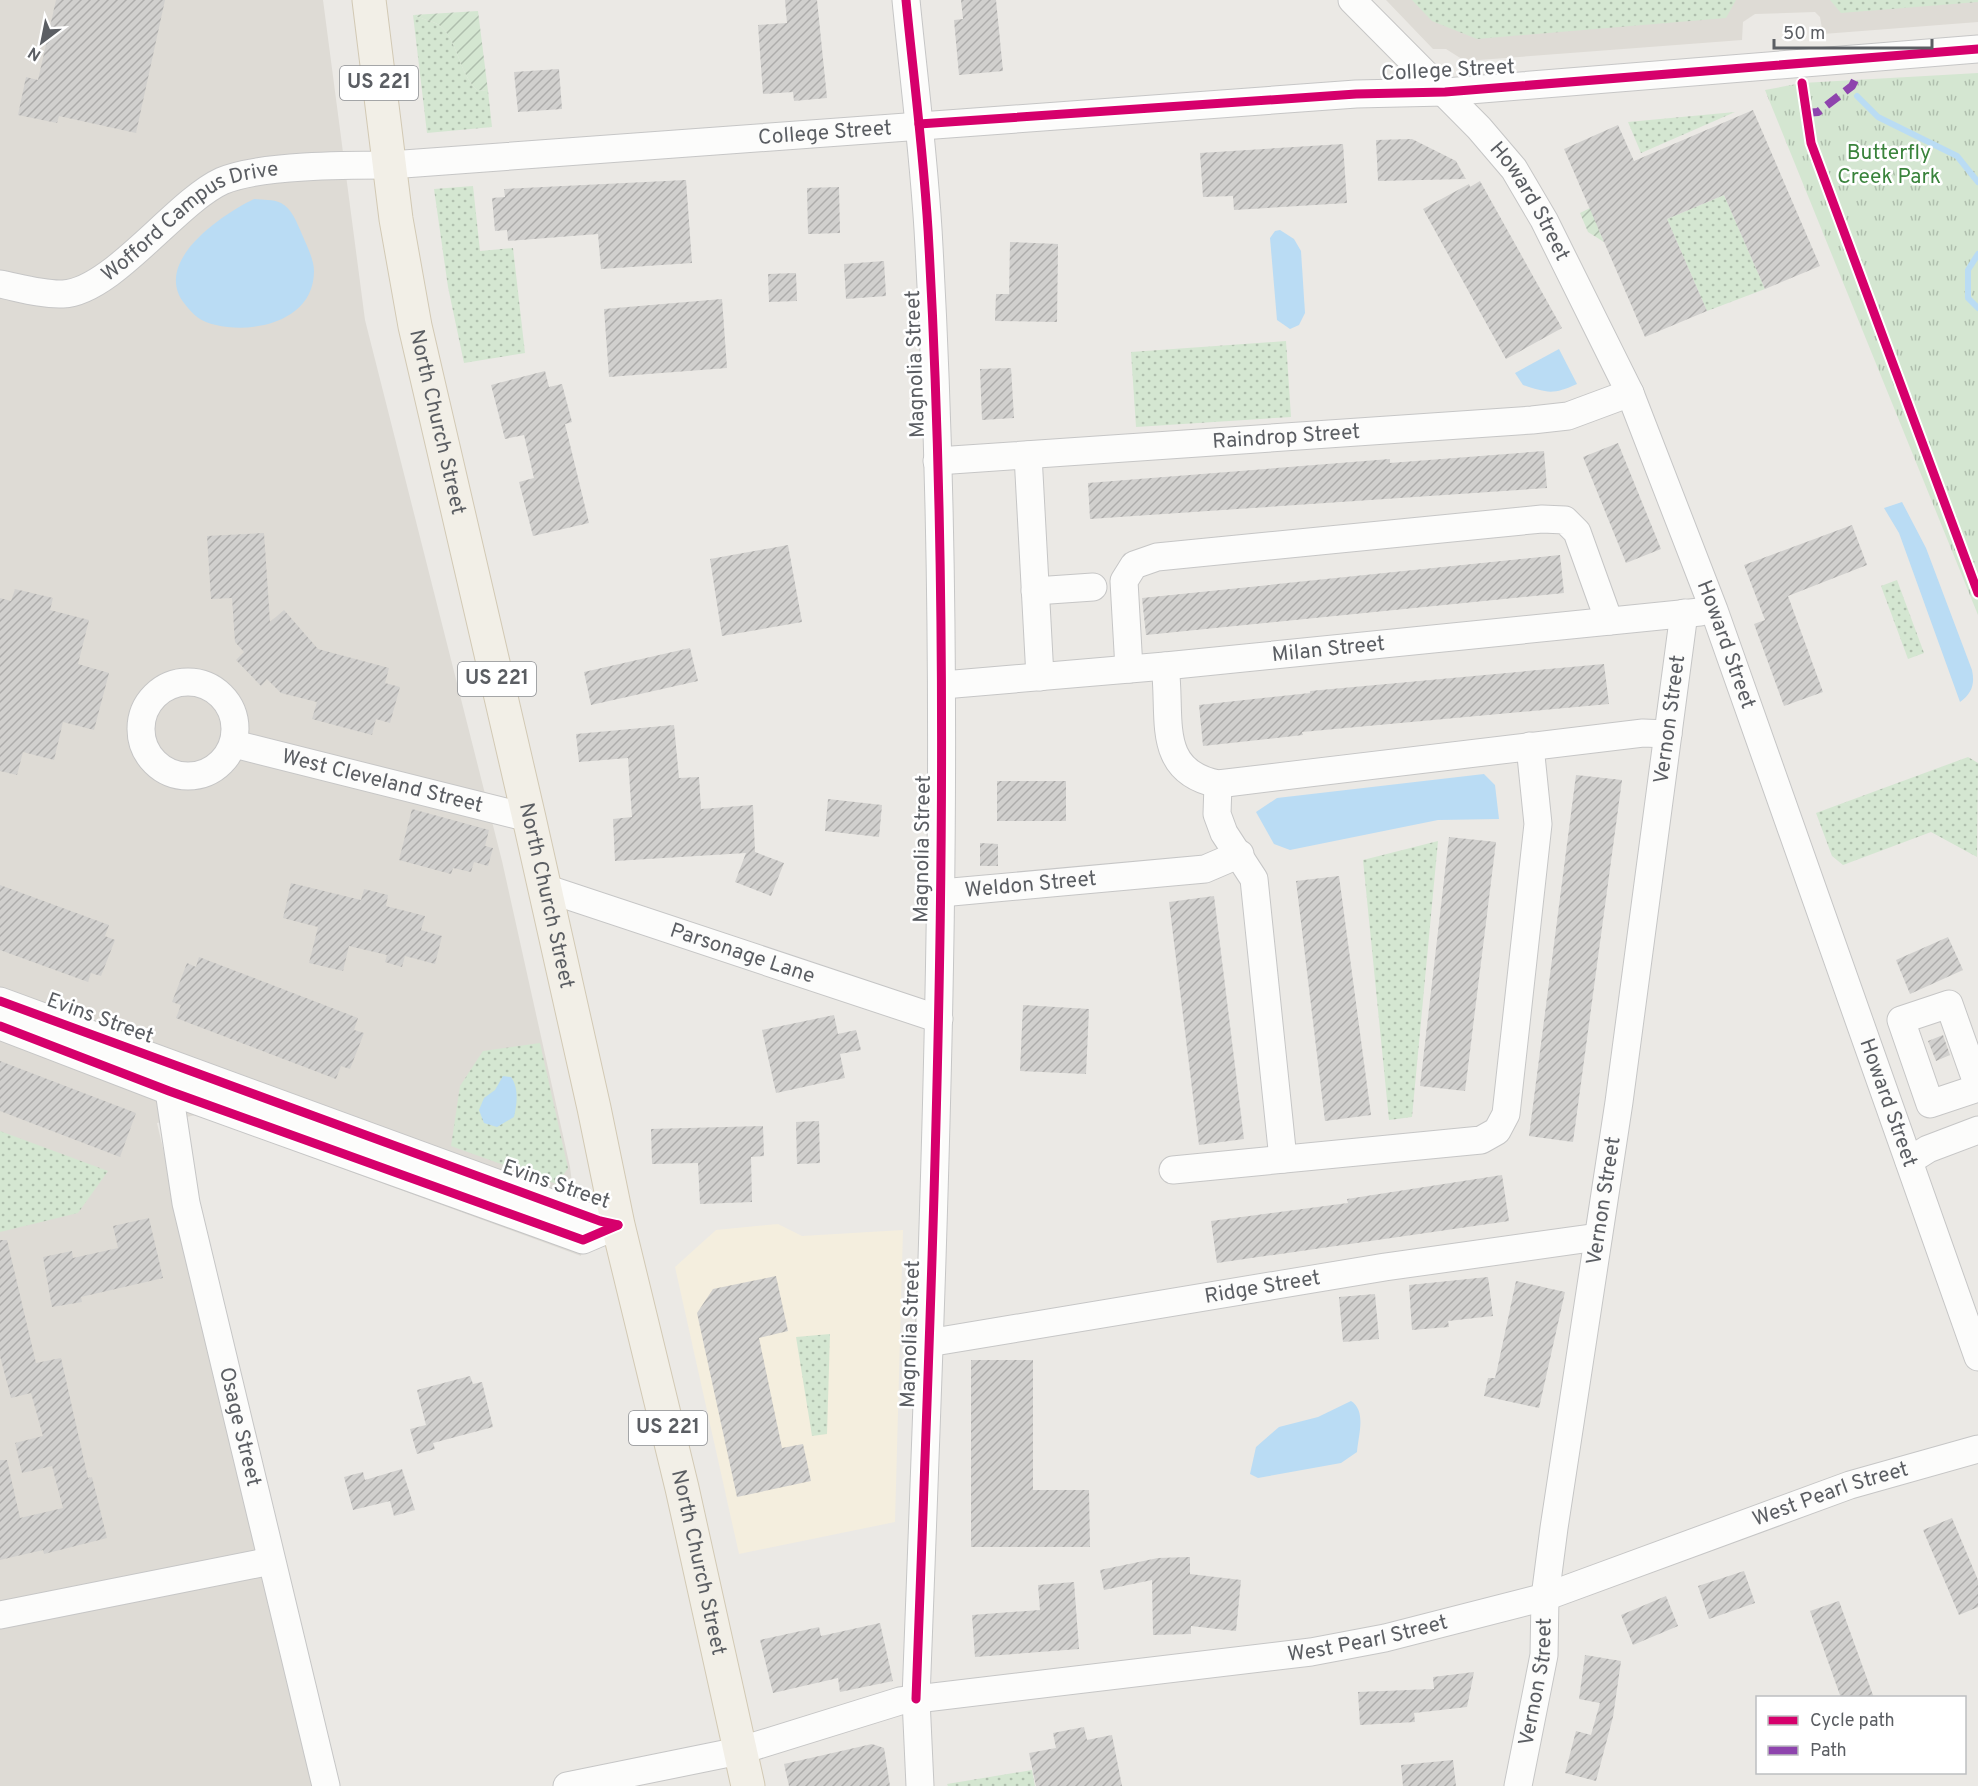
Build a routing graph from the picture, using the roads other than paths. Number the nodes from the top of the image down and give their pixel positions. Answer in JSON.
{"nodes":[{"id":1,"x":369,"y":0,"type":"edge"},
{"id":2,"x":906,"y":0,"type":"edge"},
{"id":3,"x":1352,"y":0,"type":"edge"},
{"id":4,"x":1978,"y":49,"type":"edge"},
{"id":5,"x":1445,"y":92,"type":"junction"},
{"id":6,"x":919,"y":124,"type":"junction"},
{"id":7,"x":390,"y":165,"type":"junction"},
{"id":8,"x":0,"y":284,"type":"edge"},
{"id":9,"x":1630,"y":393,"type":"junction"},
{"id":10,"x":1028,"y":455,"type":"junction"},
{"id":11,"x":937,"y":461,"type":"junction"},
{"id":12,"x":1093,"y":587,"type":"dead end"},
{"id":13,"x":1035,"y":591,"type":"junction"},
{"id":14,"x":1714,"y":610,"type":"junction"},
{"id":15,"x":1684,"y":613,"type":"junction"},
{"id":16,"x":1609,"y":621,"type":"junction"},
{"id":17,"x":1166,"y":666,"type":"junction"},
{"id":18,"x":1129,"y":669,"type":"junction"},
{"id":19,"x":1040,"y":677,"type":"junction"},
{"id":20,"x":943,"y":685,"type":"junction"},
{"id":21,"x":1668,"y":734,"type":"junction"},
{"id":22,"x":234,"y":744,"type":"dead end"},
{"id":23,"x":1530,"y":746,"type":"junction"},
{"id":24,"x":1218,"y":784,"type":"junction"},
{"id":25,"x":530,"y":818,"type":"junction"},
{"id":26,"x":1240,"y":854,"type":"junction"},
{"id":27,"x":545,"y":888,"type":"junction"},
{"id":28,"x":941,"y":893,"type":"junction"},
{"id":29,"x":0,"y":1001,"type":"edge"},
{"id":30,"x":939,"y":1019,"type":"junction"},
{"id":31,"x":0,"y":1026,"type":"edge"},
{"id":32,"x":172,"y":1078,"type":"junction"},
{"id":33,"x":1978,"y":1087,"type":"edge"},
{"id":34,"x":1926,"y":1093,"type":"junction"},
{"id":35,"x":1888,"y":1105,"type":"junction"},
{"id":36,"x":1978,"y":1130,"type":"edge"},
{"id":37,"x":1283,"y":1159,"type":"junction"},
{"id":38,"x":1909,"y":1161,"type":"junction"},
{"id":39,"x":1173,"y":1170,"type":"dead end"},
{"id":40,"x":618,"y":1225,"type":"junction"},
{"id":41,"x":1598,"y":1237,"type":"junction"},
{"id":42,"x":928,"y":1343,"type":"junction"},
{"id":43,"x":1978,"y":1357,"type":"edge"},
{"id":44,"x":1978,"y":1449,"type":"edge"},
{"id":45,"x":271,"y":1561,"type":"junction"},
{"id":46,"x":1545,"y":1597,"type":"junction"},
{"id":47,"x":0,"y":1615,"type":"edge"},
{"id":48,"x":916,"y":1699,"type":"junction"},
{"id":49,"x":739,"y":1750,"type":"junction"},
{"id":50,"x":326,"y":1786,"type":"edge"},
{"id":51,"x":567,"y":1786,"type":"edge"},
{"id":52,"x":748,"y":1786,"type":"edge"},
{"id":53,"x":920,"y":1786,"type":"edge"},
{"id":54,"x":1518,"y":1786,"type":"edge"}],
"edges":[{"from":1,"to":7,"type":"main road","name":"North Church Street","number":"US 221"},
{"from":2,"to":6,"type":"street","name":"Magnolia Street"},
{"from":3,"to":5,"type":"street","name":"Howard Street"},
{"from":4,"to":5,"type":"street","name":"College Street"},
{"from":5,"to":6,"type":"street","name":"College Street"},
{"from":5,"to":9,"type":"street","name":"Howard Street"},
{"from":6,"to":7,"type":"street","name":"College Street"},
{"from":6,"to":11,"type":"street","name":"Magnolia Street"},
{"from":7,"to":8,"type":"street","name":"Wofford Campus Drive"},
{"from":7,"to":25,"type":"main road","name":"North Church Street","number":"US 221"},
{"from":9,"to":10,"type":"street","name":"Raindrop Street"},
{"from":9,"to":14,"type":"street","name":"Howard Street"},
{"from":10,"to":11,"type":"street","name":"Raindrop Street"},
{"from":10,"to":13,"type":"street"},
{"from":11,"to":20,"type":"street","name":"Magnolia Street"},
{"from":12,"to":13,"type":"street"},
{"from":13,"to":19,"type":"street"},
{"from":14,"to":15,"type":"street","name":"Milan Street"},
{"from":14,"to":35,"type":"street","name":"Howard Street"},
{"from":15,"to":16,"type":"street","name":"Milan Street"},
{"from":15,"to":21,"type":"street","name":"Vernon Street"},
{"from":16,"to":17,"type":"street","name":"Milan Street"},
{"from":16,"to":18,"type":"street"},
{"from":17,"to":18,"type":"street","name":"Milan Street"},
{"from":17,"to":24,"type":"street"},
{"from":18,"to":19,"type":"street","name":"Milan Street"},
{"from":19,"to":20,"type":"street","name":"Milan Street"},
{"from":20,"to":28,"type":"street","name":"Magnolia Street"},
{"from":21,"to":23,"type":"street"},
{"from":21,"to":41,"type":"street","name":"Vernon Street"},
{"from":22,"to":25,"type":"street","name":"West Cleveland Street"},
{"from":23,"to":24,"type":"street"},
{"from":23,"to":37,"type":"street"},
{"from":24,"to":26,"type":"street"},
{"from":25,"to":27,"type":"main road","name":"North Church Street","number":"US 221"},
{"from":26,"to":28,"type":"street","name":"Weldon Street"},
{"from":26,"to":37,"type":"street"},
{"from":27,"to":30,"type":"street","name":"Parsonage Lane"},
{"from":27,"to":40,"type":"main road","name":"North Church Street","number":"US 221"},
{"from":28,"to":30,"type":"street","name":"Magnolia Street"},
{"from":29,"to":32,"type":"street","name":"Evins Street"},
{"from":30,"to":42,"type":"street","name":"Magnolia Street"},
{"from":31,"to":32,"type":"street","name":"Evins Street"},
{"from":32,"to":40,"type":"street","name":"Evins Street"},
{"from":32,"to":45,"type":"street","name":"Osage Street"},
{"from":33,"to":34,"type":"street"},
{"from":33,"to":34,"type":"street"},
{"from":34,"to":35,"type":"street"},
{"from":35,"to":38,"type":"street","name":"Howard Street"},
{"from":36,"to":38,"type":"street"},
{"from":37,"to":39,"type":"street"},
{"from":38,"to":43,"type":"street","name":"Howard Street"},
{"from":40,"to":49,"type":"main road","name":"North Church Street","number":"US 221"},
{"from":41,"to":42,"type":"street","name":"Ridge Street"},
{"from":41,"to":46,"type":"street","name":"Vernon Street"},
{"from":42,"to":48,"type":"street","name":"Magnolia Street"},
{"from":44,"to":46,"type":"street","name":"West Pearl Street"},
{"from":45,"to":47,"type":"street"},
{"from":45,"to":50,"type":"street","name":"Osage Street"},
{"from":46,"to":48,"type":"street","name":"West Pearl Street"},
{"from":46,"to":54,"type":"street","name":"Vernon Street"},
{"from":48,"to":49,"type":"street","name":"West Pearl Street"},
{"from":48,"to":53,"type":"street","name":"Magnolia Street"},
{"from":49,"to":51,"type":"street","name":"West Pearl Street"},
{"from":49,"to":52,"type":"main road","name":"North Church Street","number":"US 221"}]}
